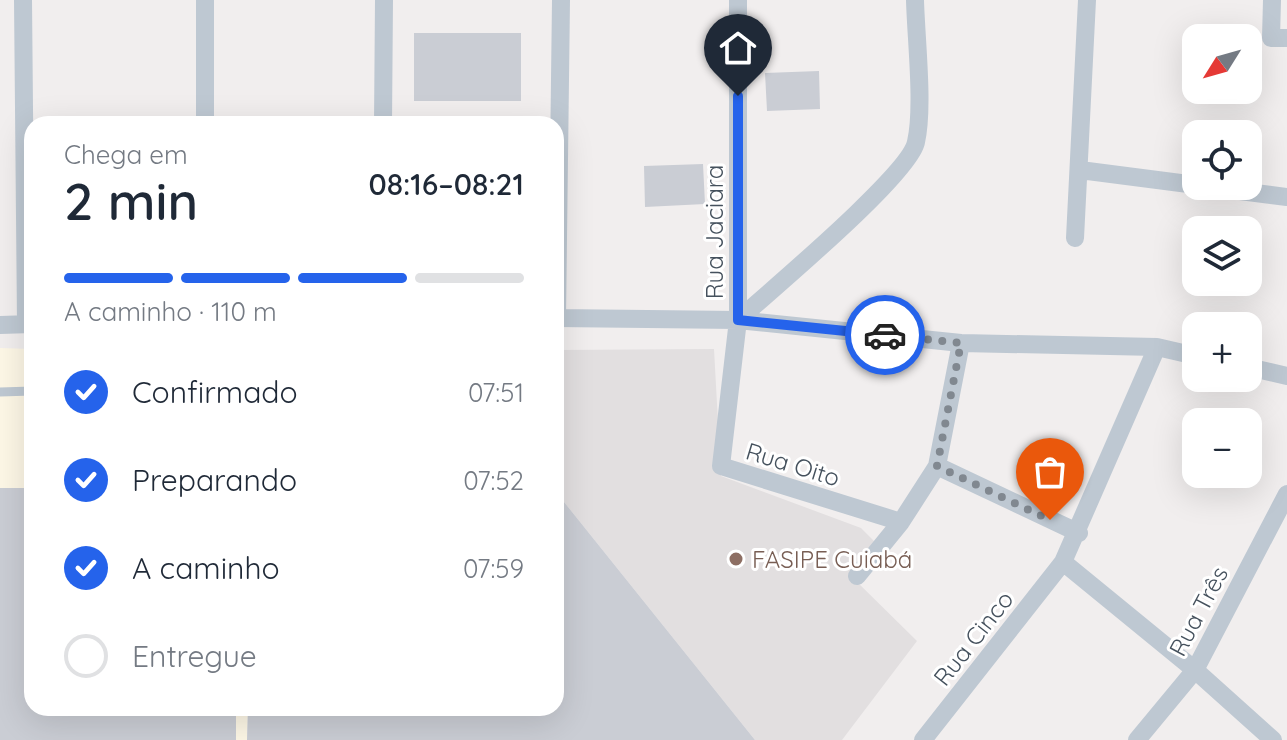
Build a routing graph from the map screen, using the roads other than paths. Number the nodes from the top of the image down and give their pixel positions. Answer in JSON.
{"nodes":[{"id":1,"x":23,"y":0,"type":"edge"},
{"id":2,"x":205,"y":0,"type":"edge"},
{"id":3,"x":384,"y":0,"type":"edge"},
{"id":4,"x":561,"y":0,"type":"edge"},
{"id":5,"x":738,"y":0,"type":"edge"},
{"id":6,"x":915,"y":0,"type":"edge"},
{"id":7,"x":1087,"y":0,"type":"edge"},
{"id":8,"x":1272,"y":0,"type":"edge"},
{"id":9,"x":1287,"y":38,"type":"edge"},
{"id":10,"x":25,"y":116,"type":"edge"},
{"id":11,"x":205,"y":116,"type":"edge"},
{"id":12,"x":383,"y":116,"type":"edge"},
{"id":13,"x":560,"y":116,"type":"edge"},
{"id":14,"x":1080,"y":170,"type":"junction"},
{"id":15,"x":1182,"y":184,"type":"edge"},
{"id":16,"x":1262,"y":194,"type":"edge"},
{"id":17,"x":1287,"y":197,"type":"edge"},
{"id":18,"x":1075,"y":238,"type":"dead end"},
{"id":19,"x":564,"y":318,"type":"edge"},
{"id":20,"x":738,"y":320,"type":"junction"},
{"id":21,"x":24,"y":324,"type":"edge"},
{"id":22,"x":0,"y":325,"type":"edge"},
{"id":23,"x":961,"y":343,"type":"junction"},
{"id":24,"x":1157,"y":347,"type":"junction"},
{"id":25,"x":1182,"y":353,"type":"edge"},
{"id":26,"x":1262,"y":370,"type":"edge"},
{"id":27,"x":1287,"y":376,"type":"edge"},
{"id":28,"x":24,"y":391,"type":"edge"},
{"id":29,"x":0,"y":392,"type":"edge"},
{"id":30,"x":937,"y":466,"type":"junction"},
{"id":31,"x":1287,"y":494,"type":"edge"},
{"id":32,"x":901,"y":522,"type":"junction"},
{"id":33,"x":1079,"y":533,"type":"junction"},
{"id":34,"x":1063,"y":562,"type":"junction"},
{"id":35,"x":857,"y":576,"type":"dead end"},
{"id":36,"x":1195,"y":670,"type":"junction"},
{"id":37,"x":923,"y":740,"type":"edge"},
{"id":38,"x":1137,"y":740,"type":"edge"},
{"id":39,"x":1273,"y":740,"type":"edge"}],
"edges":[{"from":1,"to":10,"type":"street"},
{"from":2,"to":11,"type":"street"},
{"from":3,"to":12,"type":"street"},
{"from":4,"to":13,"type":"street"},
{"from":5,"to":20,"type":"street","name":"Rua Jaciara"},
{"from":6,"to":20,"type":"street"},
{"from":7,"to":14,"type":"street"},
{"from":8,"to":9,"type":"street"},
{"from":14,"to":15,"type":"street"},
{"from":14,"to":18,"type":"street"},
{"from":16,"to":17,"type":"street"},
{"from":19,"to":20,"type":"street"},
{"from":20,"to":23,"type":"street"},
{"from":20,"to":32,"type":"street","name":"Rua Oito"},
{"from":21,"to":22,"type":"street"},
{"from":23,"to":24,"type":"street"},
{"from":23,"to":30,"type":"street"},
{"from":24,"to":25,"type":"street"},
{"from":24,"to":33,"type":"street","name":"Rua Cinco"},
{"from":26,"to":27,"type":"street"},
{"from":28,"to":29,"type":"lane"},
{"from":30,"to":32,"type":"street"},
{"from":30,"to":33,"type":"street"},
{"from":31,"to":36,"type":"street","name":"Rua Três"},
{"from":32,"to":35,"type":"street"},
{"from":33,"to":34,"type":"street","name":"Rua Cinco"},
{"from":34,"to":36,"type":"street"},
{"from":34,"to":37,"type":"street","name":"Rua Cinco"},
{"from":36,"to":38,"type":"street","name":"Rua Três"},
{"from":36,"to":39,"type":"street"}]}
